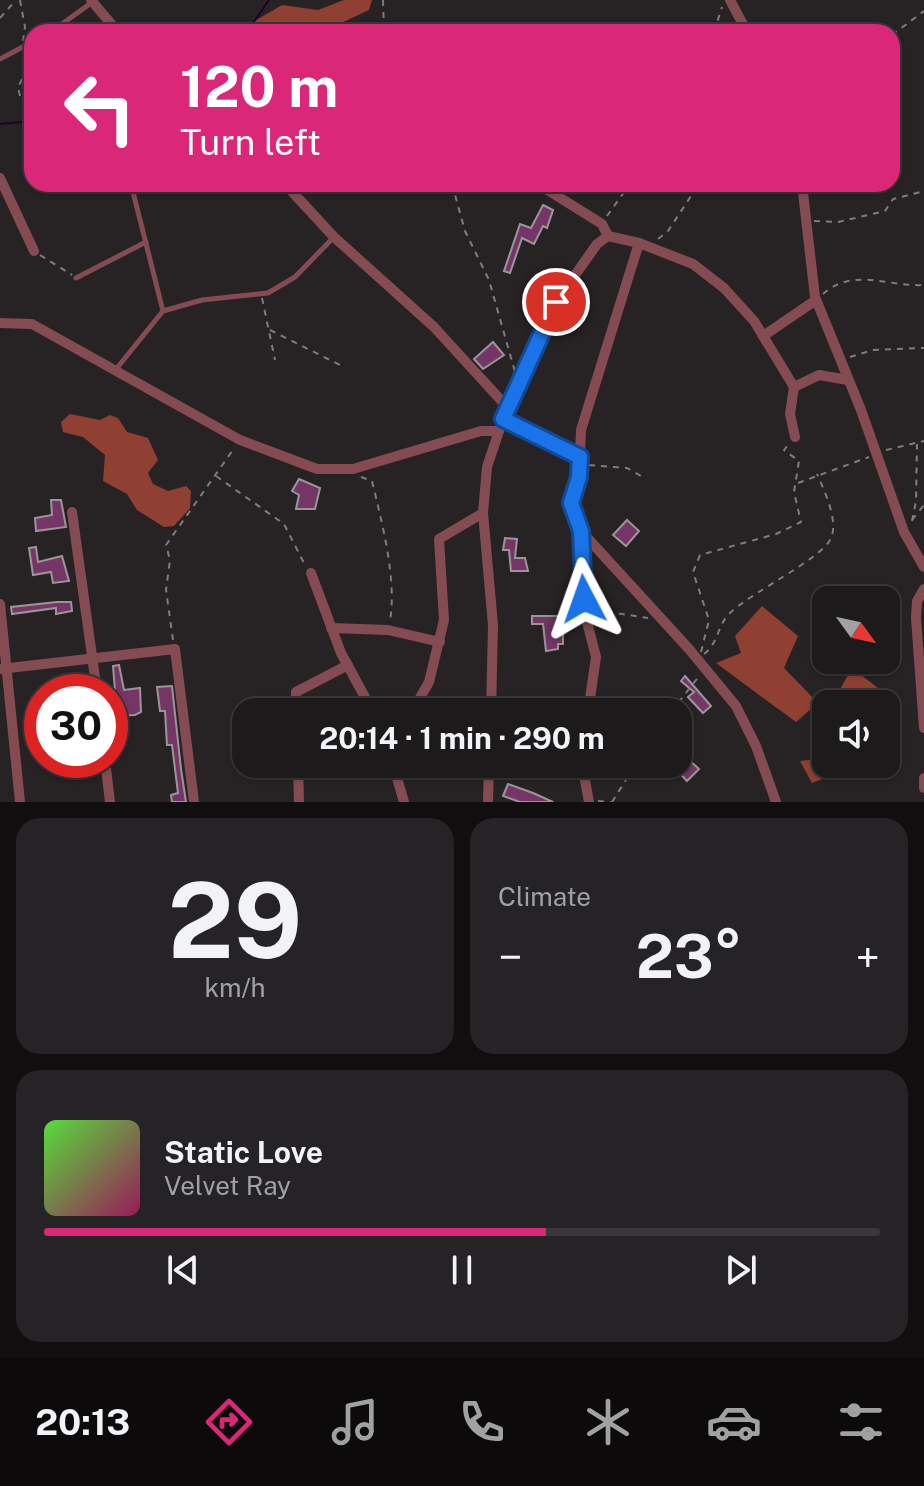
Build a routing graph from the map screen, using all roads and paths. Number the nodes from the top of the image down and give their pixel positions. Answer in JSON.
{"nodes":[{"id":1,"x":16,"y":0,"type":"edge"},
{"id":2,"x":383,"y":0,"type":"edge"},
{"id":3,"x":729,"y":0,"type":"edge"},
{"id":4,"x":91,"y":1,"type":"edge"},
{"id":5,"x":924,"y":11,"type":"edge"},
{"id":6,"x":0,"y":18,"type":"edge"},
{"id":7,"x":61,"y":24,"type":"edge"},
{"id":8,"x":111,"y":24,"type":"edge"},
{"id":9,"x":384,"y":24,"type":"edge"},
{"id":10,"x":716,"y":24,"type":"edge"},
{"id":11,"x":742,"y":24,"type":"edge"},
{"id":12,"x":900,"y":29,"type":"edge"},
{"id":13,"x":24,"y":46,"type":"edge"},
{"id":14,"x":0,"y":59,"type":"edge"},
{"id":15,"x":0,"y":178,"type":"edge"},
{"id":16,"x":924,"y":191,"type":"edge"},
{"id":17,"x":133,"y":192,"type":"edge"},
{"id":18,"x":292,"y":192,"type":"edge"},
{"id":19,"x":454,"y":192,"type":"edge"},
{"id":20,"x":551,"y":192,"type":"edge"},
{"id":21,"x":624,"y":192,"type":"edge"},
{"id":22,"x":696,"y":192,"type":"edge"},
{"id":23,"x":803,"y":192,"type":"edge"},
{"id":24,"x":805,"y":221,"type":"junction"},
{"id":25,"x":602,"y":224,"type":"junction"},
{"id":26,"x":608,"y":236,"type":"junction"},
{"id":27,"x":334,"y":237,"type":"junction"},
{"id":28,"x":146,"y":242,"type":"junction"},
{"id":29,"x":644,"y":245,"type":"junction"},
{"id":30,"x":34,"y":251,"type":"joint"},
{"id":31,"x":76,"y":278,"type":"joint"},
{"id":32,"x":924,"y":285,"type":"edge"},
{"id":33,"x":261,"y":293,"type":"junction"},
{"id":34,"x":816,"y":300,"type":"junction"},
{"id":35,"x":163,"y":311,"type":"junction"},
{"id":36,"x":0,"y":323,"type":"edge"},
{"id":37,"x":270,"y":330,"type":"junction"},
{"id":38,"x":763,"y":336,"type":"junction"},
{"id":39,"x":924,"y":348,"type":"edge"},
{"id":40,"x":842,"y":359,"type":"junction"},
{"id":41,"x":275,"y":360,"type":"dead end"},
{"id":42,"x":340,"y":365,"type":"dead end"},
{"id":43,"x":117,"y":368,"type":"junction"},
{"id":44,"x":848,"y":380,"type":"junction"},
{"id":45,"x":794,"y":387,"type":"junction"},
{"id":46,"x":519,"y":388,"type":"junction"},
{"id":47,"x":508,"y":408,"type":"junction"},
{"id":48,"x":503,"y":419,"type":"junction"},
{"id":49,"x":499,"y":431,"type":"junction"},
{"id":50,"x":795,"y":437,"type":"joint"},
{"id":51,"x":240,"y":440,"type":"junction"},
{"id":52,"x":924,"y":441,"type":"edge"},
{"id":53,"x":917,"y":442,"type":"junction"},
{"id":54,"x":876,"y":454,"type":"junction"},
{"id":55,"x":580,"y":460,"type":"junction"},
{"id":56,"x":353,"y":469,"type":"junction"},
{"id":57,"x":817,"y":474,"type":"junction"},
{"id":58,"x":215,"y":475,"type":"junction"},
{"id":59,"x":641,"y":476,"type":"dead end"},
{"id":60,"x":798,"y":483,"type":"junction"},
{"id":61,"x":924,"y":505,"type":"edge"},
{"id":62,"x":72,"y":512,"type":"dead end"},
{"id":63,"x":483,"y":513,"type":"junction"},
{"id":64,"x":581,"y":531,"type":"junction"},
{"id":65,"x":924,"y":567,"type":"edge"},
{"id":66,"x":311,"y":573,"type":"joint"},
{"id":67,"x":924,"y":589,"type":"edge"},
{"id":68,"x":0,"y":604,"type":"edge"},
{"id":69,"x":585,"y":614,"type":"junction"},
{"id":70,"x":661,"y":620,"type":"junction"},
{"id":71,"x":331,"y":628,"type":"junction"},
{"id":72,"x":388,"y":630,"type":"junction"},
{"id":73,"x":440,"y":642,"type":"junction"},
{"id":74,"x":175,"y":649,"type":"junction"},
{"id":75,"x":93,"y":658,"type":"junction"},
{"id":76,"x":348,"y":665,"type":"junction"},
{"id":77,"x":3,"y":669,"type":"edge"},
{"id":78,"x":705,"y":670,"type":"junction"},
{"id":79,"x":95,"y":674,"type":"edge"},
{"id":80,"x":296,"y":698,"type":"edge"},
{"id":81,"x":366,"y":698,"type":"edge"},
{"id":82,"x":420,"y":698,"type":"edge"},
{"id":83,"x":491,"y":698,"type":"edge"},
{"id":84,"x":590,"y":698,"type":"edge"},
{"id":85,"x":682,"y":698,"type":"edge"},
{"id":86,"x":924,"y":728,"type":"edge"},
{"id":87,"x":107,"y":778,"type":"edge"},
{"id":88,"x":298,"y":778,"type":"edge"},
{"id":89,"x":397,"y":778,"type":"edge"},
{"id":90,"x":489,"y":778,"type":"edge"},
{"id":91,"x":585,"y":778,"type":"edge"},
{"id":92,"x":627,"y":778,"type":"edge"},
{"id":93,"x":924,"y":778,"type":"edge"},
{"id":94,"x":924,"y":788,"type":"edge"},
{"id":95,"x":20,"y":802,"type":"edge"},
{"id":96,"x":110,"y":802,"type":"edge"},
{"id":97,"x":194,"y":802,"type":"edge"},
{"id":98,"x":299,"y":802,"type":"edge"},
{"id":99,"x":404,"y":802,"type":"edge"},
{"id":100,"x":488,"y":802,"type":"edge"},
{"id":101,"x":589,"y":802,"type":"edge"},
{"id":102,"x":597,"y":802,"type":"edge"},
{"id":103,"x":612,"y":802,"type":"edge"},
{"id":104,"x":776,"y":802,"type":"edge"}],
"edges":[{"from":1,"to":6,"type":"path"},
{"from":2,"to":9,"type":"path"},
{"from":3,"to":10,"type":"path"},
{"from":3,"to":11,"type":"street"},
{"from":4,"to":7,"type":"lane"},
{"from":4,"to":8,"type":"street"},
{"from":5,"to":12,"type":"path"},
{"from":13,"to":14,"type":"lane"},
{"from":15,"to":30,"type":"street"},
{"from":16,"to":24,"type":"path"},
{"from":17,"to":28,"type":"lane"},
{"from":18,"to":27,"type":"street"},
{"from":19,"to":46,"type":"path"},
{"from":20,"to":25,"type":"street"},
{"from":21,"to":25,"type":"path"},
{"from":22,"to":29,"type":"path"},
{"from":23,"to":24,"type":"street"},
{"from":24,"to":34,"type":"street"},
{"from":25,"to":26,"type":"street"},
{"from":26,"to":29,"type":"street"},
{"from":26,"to":46,"type":"street"},
{"from":27,"to":33,"type":"lane"},
{"from":27,"to":47,"type":"street"},
{"from":28,"to":31,"type":"lane"},
{"from":28,"to":35,"type":"lane"},
{"from":29,"to":38,"type":"street"},
{"from":29,"to":55,"type":"street"},
{"from":30,"to":31,"type":"path"},
{"from":32,"to":34,"type":"path"},
{"from":33,"to":35,"type":"lane"},
{"from":33,"to":37,"type":"path"},
{"from":34,"to":38,"type":"street"},
{"from":34,"to":40,"type":"street"},
{"from":35,"to":43,"type":"lane"},
{"from":36,"to":43,"type":"street"},
{"from":37,"to":41,"type":"path"},
{"from":37,"to":42,"type":"path"},
{"from":38,"to":45,"type":"street"},
{"from":39,"to":40,"type":"path"},
{"from":40,"to":44,"type":"street"},
{"from":43,"to":51,"type":"street"},
{"from":44,"to":45,"type":"street"},
{"from":44,"to":54,"type":"street"},
{"from":45,"to":50,"type":"street"},
{"from":46,"to":47,"type":"street"},
{"from":47,"to":48,"type":"street"},
{"from":48,"to":49,"type":"street"},
{"from":48,"to":55,"type":"street"},
{"from":49,"to":56,"type":"street"},
{"from":49,"to":63,"type":"street"},
{"from":50,"to":60,"type":"path"},
{"from":51,"to":56,"type":"street"},
{"from":51,"to":58,"type":"path"},
{"from":52,"to":53,"type":"path"},
{"from":53,"to":54,"type":"path"},
{"from":53,"to":61,"type":"path"},
{"from":54,"to":57,"type":"path"},
{"from":54,"to":65,"type":"street"},
{"from":55,"to":59,"type":"path"},
{"from":55,"to":64,"type":"street"},
{"from":56,"to":72,"type":"path"},
{"from":57,"to":60,"type":"path"},
{"from":57,"to":60,"type":"path"},
{"from":58,"to":66,"type":"path"},
{"from":58,"to":74,"type":"path"},
{"from":62,"to":75,"type":"street"},
{"from":63,"to":73,"type":"street"},
{"from":63,"to":83,"type":"street"},
{"from":64,"to":69,"type":"street"},
{"from":64,"to":70,"type":"street"},
{"from":66,"to":71,"type":"street"},
{"from":67,"to":86,"type":"street"},
{"from":68,"to":77,"type":"street"},
{"from":69,"to":70,"type":"path"},
{"from":69,"to":84,"type":"street"},
{"from":70,"to":78,"type":"street"},
{"from":71,"to":72,"type":"street"},
{"from":71,"to":76,"type":"street"},
{"from":72,"to":73,"type":"street"},
{"from":73,"to":82,"type":"street"},
{"from":74,"to":75,"type":"street"},
{"from":74,"to":97,"type":"street"},
{"from":75,"to":77,"type":"street"},
{"from":75,"to":79,"type":"street"},
{"from":76,"to":80,"type":"street"},
{"from":76,"to":81,"type":"street"},
{"from":77,"to":95,"type":"street"},
{"from":78,"to":85,"type":"path"},
{"from":78,"to":104,"type":"street"},
{"from":87,"to":96,"type":"street"},
{"from":88,"to":98,"type":"street"},
{"from":89,"to":99,"type":"street"},
{"from":90,"to":100,"type":"street"},
{"from":91,"to":101,"type":"street"},
{"from":92,"to":103,"type":"path"},
{"from":93,"to":94,"type":"street"},
{"from":102,"to":103,"type":"path"}]}
